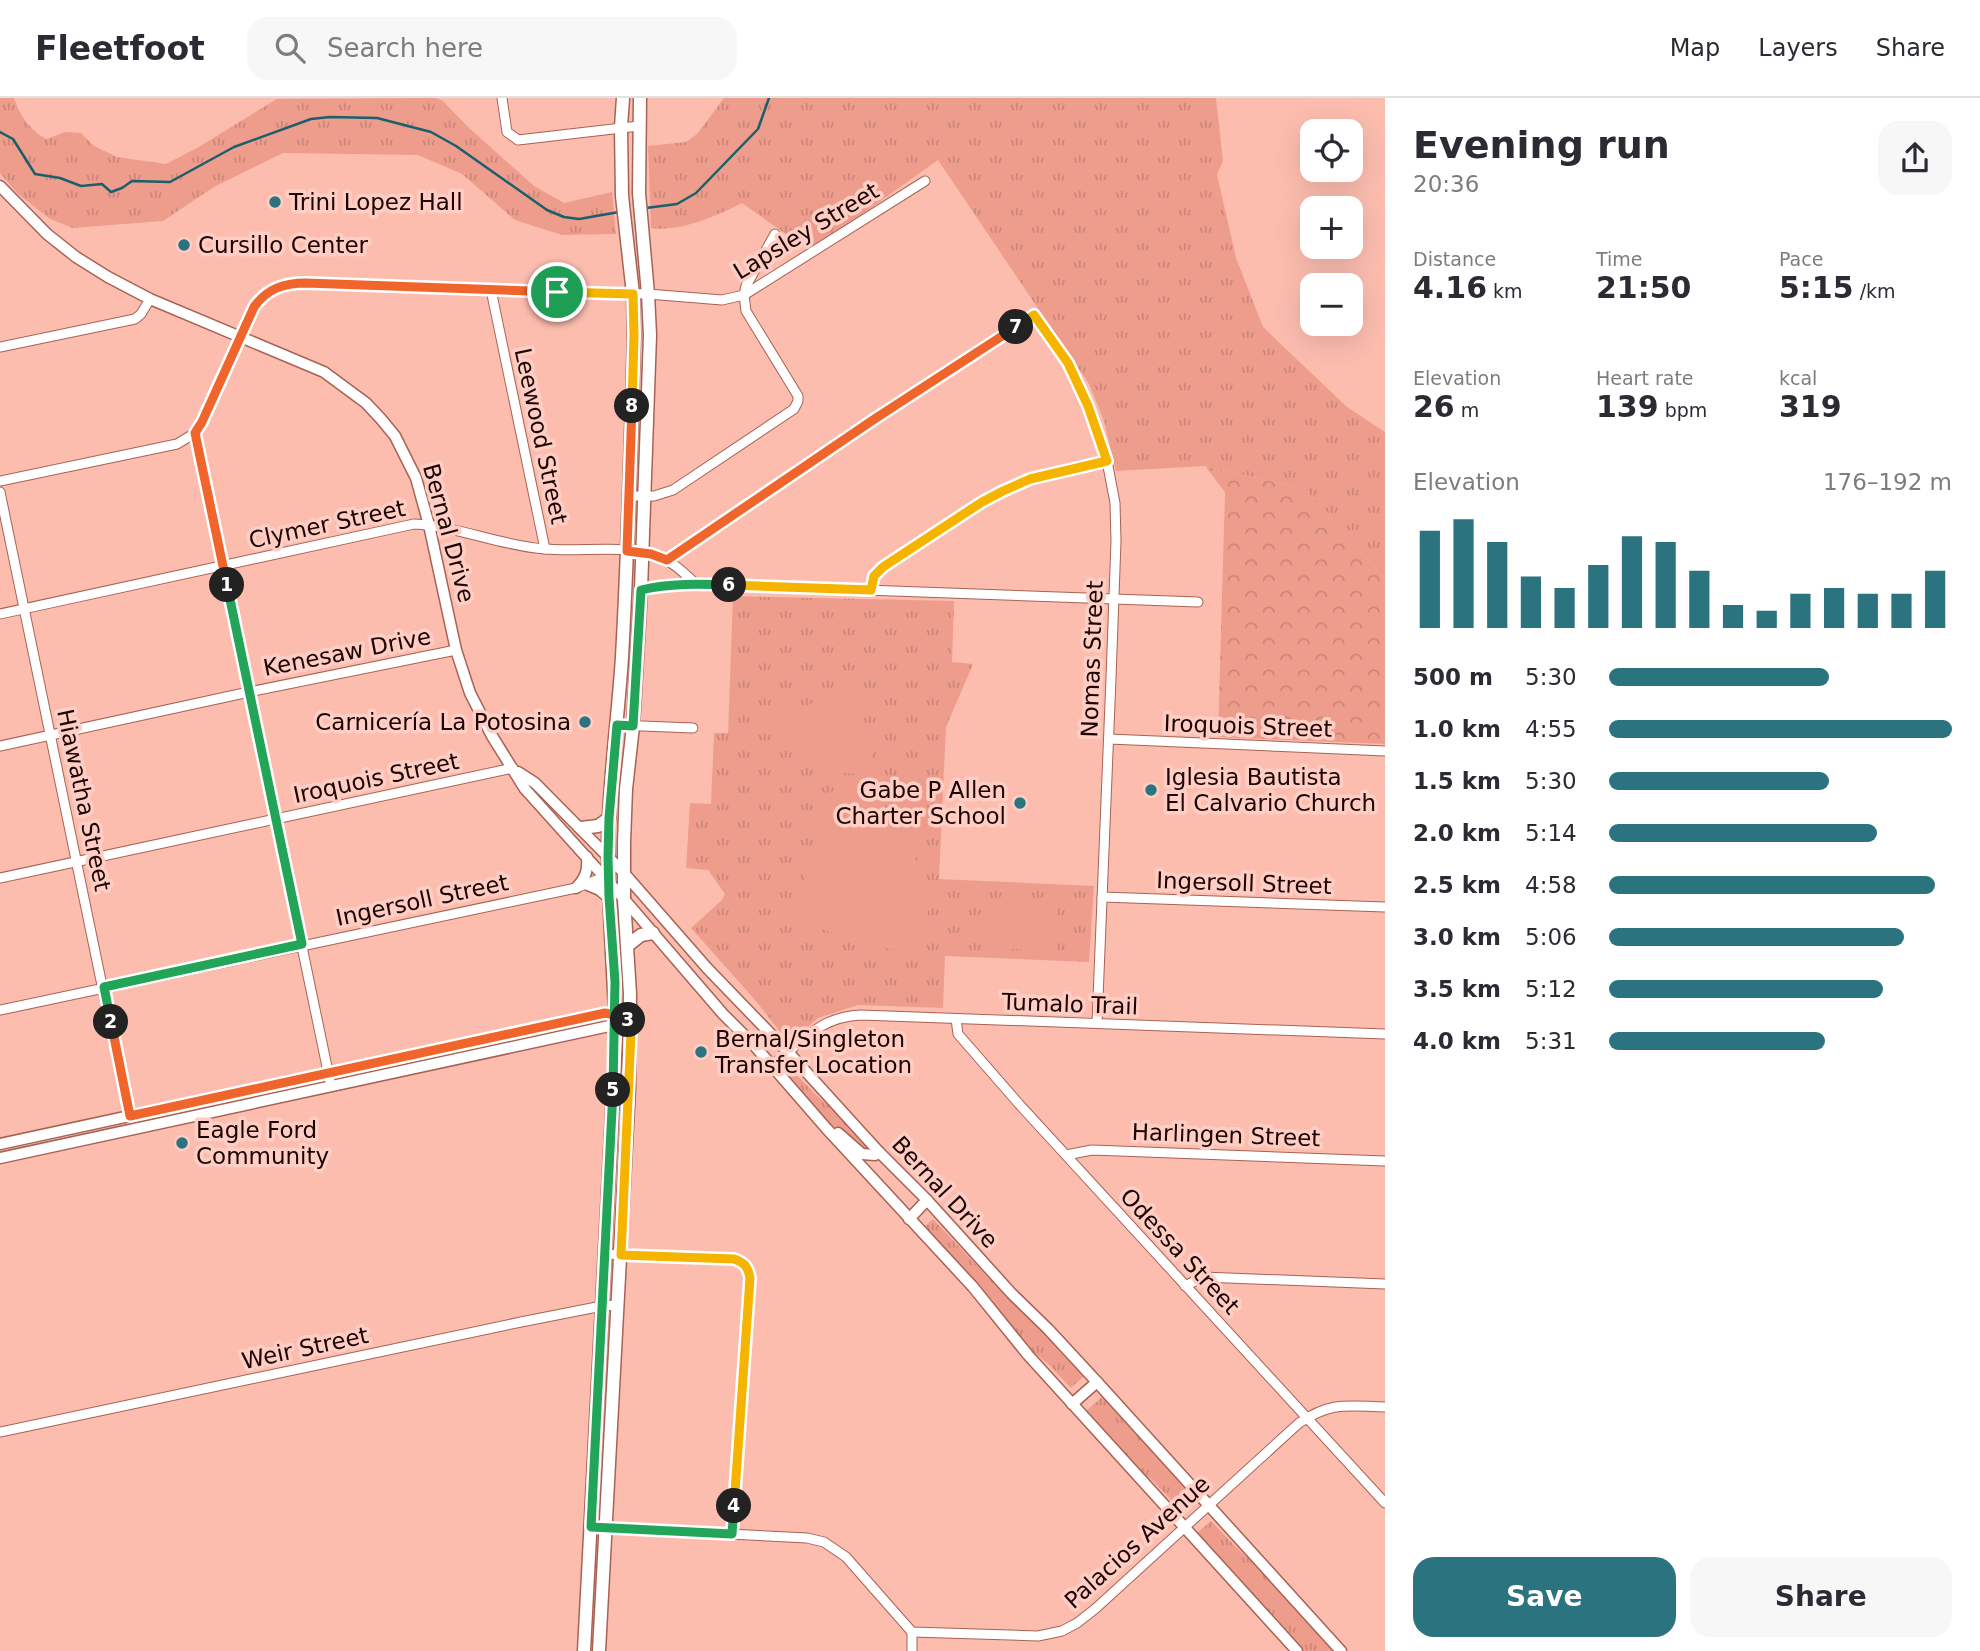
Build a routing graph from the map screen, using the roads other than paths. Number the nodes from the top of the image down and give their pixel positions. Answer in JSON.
{"nodes":[{"id":1,"x":502,"y":98,"type":"edge"},
{"id":2,"x":623,"y":98,"type":"edge"},
{"id":3,"x":640,"y":98,"type":"edge"},
{"id":4,"x":639,"y":126,"type":"junction"},
{"id":5,"x":621,"y":127,"type":"junction"},
{"id":6,"x":925,"y":181,"type":"dead end"},
{"id":7,"x":0,"y":186,"type":"edge"},
{"id":8,"x":775,"y":234,"type":"dead end"},
{"id":9,"x":491,"y":290,"type":"junction"},
{"id":10,"x":633,"y":294,"type":"junction"},
{"id":11,"x":648,"y":295,"type":"junction"},
{"id":12,"x":744,"y":295,"type":"junction"},
{"id":13,"x":150,"y":299,"type":"junction"},
{"id":14,"x":241,"y":336,"type":"junction"},
{"id":15,"x":0,"y":347,"type":"edge"},
{"id":16,"x":195,"y":433,"type":"junction"},
{"id":17,"x":1107,"y":461,"type":"junction"},
{"id":18,"x":0,"y":481,"type":"edge"},
{"id":19,"x":0,"y":492,"type":"edge"},
{"id":20,"x":629,"y":496,"type":"junction"},
{"id":21,"x":644,"y":496,"type":"junction"},
{"id":22,"x":429,"y":525,"type":"junction"},
{"id":23,"x":545,"y":549,"type":"junction"},
{"id":24,"x":627,"y":551,"type":"junction"},
{"id":25,"x":642,"y":552,"type":"junction"},
{"id":26,"x":667,"y":560,"type":"junction"},
{"id":27,"x":223,"y":566,"type":"junction"},
{"id":28,"x":696,"y":584,"type":"junction"},
{"id":29,"x":641,"y":590,"type":"junction"},
{"id":30,"x":871,"y":590,"type":"junction"},
{"id":31,"x":1113,"y":598,"type":"junction"},
{"id":32,"x":1198,"y":602,"type":"dead end"},
{"id":33,"x":23,"y":609,"type":"junction"},
{"id":34,"x":0,"y":614,"type":"edge"},
{"id":35,"x":456,"y":650,"type":"junction"},
{"id":36,"x":249,"y":692,"type":"junction"},
{"id":37,"x":617,"y":725,"type":"junction"},
{"id":38,"x":633,"y":726,"type":"junction"},
{"id":39,"x":693,"y":728,"type":"dead end"},
{"id":40,"x":51,"y":736,"type":"junction"},
{"id":41,"x":1109,"y":739,"type":"junction"},
{"id":42,"x":0,"y":746,"type":"edge"},
{"id":43,"x":1385,"y":751,"type":"edge"},
{"id":44,"x":513,"y":768,"type":"junction"},
{"id":45,"x":609,"y":818,"type":"junction"},
{"id":46,"x":276,"y":820,"type":"junction"},
{"id":47,"x":581,"y":828,"type":"junction"},
{"id":48,"x":608,"y":856,"type":"junction"},
{"id":49,"x":587,"y":857,"type":"junction"},
{"id":50,"x":78,"y":862,"type":"junction"},
{"id":51,"x":624,"y":873,"type":"junction"},
{"id":52,"x":0,"y":878,"type":"edge"},
{"id":53,"x":607,"y":879,"type":"junction"},
{"id":54,"x":582,"y":886,"type":"junction"},
{"id":55,"x":609,"y":897,"type":"junction"},
{"id":56,"x":1102,"y":897,"type":"junction"},
{"id":57,"x":624,"y":899,"type":"junction"},
{"id":58,"x":1385,"y":907,"type":"edge"},
{"id":59,"x":653,"y":933,"type":"junction"},
{"id":60,"x":302,"y":944,"type":"junction"},
{"id":61,"x":628,"y":946,"type":"junction"},
{"id":62,"x":104,"y":987,"type":"junction"},
{"id":63,"x":0,"y":1010,"type":"edge"},
{"id":64,"x":956,"y":1019,"type":"junction"},
{"id":65,"x":615,"y":1020,"type":"junction"},
{"id":66,"x":631,"y":1021,"type":"junction"},
{"id":67,"x":1097,"y":1023,"type":"junction"},
{"id":68,"x":1385,"y":1034,"type":"edge"},
{"id":69,"x":789,"y":1053,"type":"junction"},
{"id":70,"x":771,"y":1066,"type":"junction"},
{"id":71,"x":329,"y":1072,"type":"junction"},
{"id":72,"x":331,"y":1086,"type":"junction"},
{"id":73,"x":195,"y":1102,"type":"junction"},
{"id":74,"x":168,"y":1108,"type":"junction"},
{"id":75,"x":130,"y":1116,"type":"junction"},
{"id":76,"x":198,"y":1116,"type":"junction"},
{"id":77,"x":170,"y":1122,"type":"junction"},
{"id":78,"x":826,"y":1128,"type":"junction"},
{"id":79,"x":20,"y":1139,"type":"junction"},
{"id":80,"x":0,"y":1143,"type":"edge"},
{"id":81,"x":879,"y":1152,"type":"junction"},
{"id":82,"x":23,"y":1153,"type":"junction"},
{"id":83,"x":1066,"y":1156,"type":"junction"},
{"id":84,"x":0,"y":1158,"type":"edge"},
{"id":85,"x":1385,"y":1161,"type":"edge"},
{"id":86,"x":928,"y":1200,"type":"junction"},
{"id":87,"x":909,"y":1219,"type":"junction"},
{"id":88,"x":605,"y":1254,"type":"junction"},
{"id":89,"x":621,"y":1255,"type":"junction"},
{"id":90,"x":1385,"y":1284,"type":"edge"},
{"id":91,"x":1185,"y":1286,"type":"junction"},
{"id":92,"x":618,"y":1305,"type":"junction"},
{"id":93,"x":602,"y":1306,"type":"junction"},
{"id":94,"x":1097,"y":1382,"type":"junction"},
{"id":95,"x":1072,"y":1404,"type":"junction"},
{"id":96,"x":1385,"y":1407,"type":"edge"},
{"id":97,"x":1308,"y":1417,"type":"junction"},
{"id":98,"x":0,"y":1432,"type":"edge"},
{"id":99,"x":1385,"y":1503,"type":"edge"},
{"id":100,"x":1208,"y":1504,"type":"junction"},
{"id":101,"x":591,"y":1527,"type":"junction"},
{"id":102,"x":1183,"y":1527,"type":"junction"},
{"id":103,"x":606,"y":1528,"type":"junction"},
{"id":104,"x":732,"y":1534,"type":"junction"},
{"id":105,"x":587,"y":1594,"type":"junction"},
{"id":106,"x":602,"y":1595,"type":"junction"},
{"id":107,"x":912,"y":1632,"type":"junction"},
{"id":108,"x":584,"y":1651,"type":"edge"},
{"id":109,"x":599,"y":1651,"type":"edge"},
{"id":110,"x":912,"y":1651,"type":"edge"},
{"id":111,"x":1297,"y":1651,"type":"edge"},
{"id":112,"x":1341,"y":1651,"type":"edge"}],
"edges":[{"from":1,"to":5,"type":"street"},
{"from":2,"to":5,"type":"main road"},
{"from":3,"to":4,"type":"main road"},
{"from":4,"to":5,"type":"street"},
{"from":4,"to":11,"type":"main road"},
{"from":5,"to":10,"type":"main road"},
{"from":6,"to":12,"type":"street","name":"Lapsley Street"},
{"from":7,"to":13,"type":"street","name":"Bernal Drive"},
{"from":8,"to":12,"type":"street"},
{"from":9,"to":10,"type":"street","name":"Lapsley Street"},
{"from":9,"to":14,"type":"street","name":"Lapsley Street"},
{"from":9,"to":23,"type":"street","name":"Leewood Street"},
{"from":10,"to":11,"type":"street","name":"Lapsley Street"},
{"from":10,"to":20,"type":"main road"},
{"from":11,"to":12,"type":"street","name":"Lapsley Street"},
{"from":11,"to":21,"type":"main road"},
{"from":12,"to":21,"type":"street"},
{"from":13,"to":14,"type":"street","name":"Bernal Drive"},
{"from":13,"to":15,"type":"street"},
{"from":14,"to":16,"type":"street","name":"Lapsley Street"},
{"from":14,"to":22,"type":"street","name":"Bernal Drive"},
{"from":16,"to":18,"type":"street"},
{"from":16,"to":27,"type":"street"},
{"from":17,"to":26,"type":"street","name":"Nomas Street"},
{"from":17,"to":30,"type":"street"},
{"from":17,"to":31,"type":"street","name":"Nomas Street"},
{"from":19,"to":33,"type":"street","name":"Hiawatha Street"},
{"from":20,"to":21,"type":"street"},
{"from":20,"to":24,"type":"main road"},
{"from":21,"to":25,"type":"main road"},
{"from":22,"to":23,"type":"street","name":"Clymer Street"},
{"from":22,"to":27,"type":"street","name":"Clymer Street"},
{"from":22,"to":35,"type":"street","name":"Bernal Drive"},
{"from":23,"to":24,"type":"street","name":"Clymer Street"},
{"from":24,"to":25,"type":"street","name":"Clymer Street"},
{"from":24,"to":37,"type":"main road"},
{"from":25,"to":26,"type":"street","name":"Clymer Street"},
{"from":25,"to":29,"type":"main road"},
{"from":26,"to":28,"type":"street","name":"Clymer Street"},
{"from":27,"to":33,"type":"street","name":"Clymer Street"},
{"from":27,"to":36,"type":"street"},
{"from":28,"to":29,"type":"street"},
{"from":28,"to":30,"type":"street"},
{"from":29,"to":38,"type":"main road"},
{"from":30,"to":31,"type":"street"},
{"from":31,"to":32,"type":"street"},
{"from":31,"to":41,"type":"street","name":"Nomas Street"},
{"from":33,"to":34,"type":"street","name":"Clymer Street"},
{"from":33,"to":40,"type":"street","name":"Hiawatha Street"},
{"from":35,"to":36,"type":"street","name":"Kenesaw Drive"},
{"from":35,"to":44,"type":"street","name":"Bernal Drive"},
{"from":36,"to":40,"type":"street","name":"Kenesaw Drive"},
{"from":36,"to":46,"type":"street"},
{"from":37,"to":38,"type":"street"},
{"from":37,"to":45,"type":"main road"},
{"from":38,"to":39,"type":"street"},
{"from":38,"to":51,"type":"main road"},
{"from":40,"to":42,"type":"street","name":"Kenesaw Drive"},
{"from":40,"to":50,"type":"street","name":"Hiawatha Street"},
{"from":41,"to":43,"type":"street","name":"Iroquois Street"},
{"from":41,"to":56,"type":"street","name":"Nomas Street"},
{"from":44,"to":46,"type":"street","name":"Iroquois Street"},
{"from":44,"to":47,"type":"street","name":"Bernal Drive"},
{"from":44,"to":49,"type":"street","name":"Bernal Drive"},
{"from":45,"to":47,"type":"main road"},
{"from":45,"to":48,"type":"main road"},
{"from":46,"to":50,"type":"street","name":"Iroquois Street"},
{"from":46,"to":60,"type":"street"},
{"from":47,"to":48,"type":"street","name":"Bernal Drive"},
{"from":48,"to":51,"type":"street","name":"Bernal Drive"},
{"from":48,"to":53,"type":"main road"},
{"from":49,"to":53,"type":"street","name":"Bernal Drive"},
{"from":49,"to":54,"type":"street"},
{"from":50,"to":52,"type":"street","name":"Iroquois Street"},
{"from":50,"to":62,"type":"street","name":"Hiawatha Street"},
{"from":51,"to":57,"type":"main road"},
{"from":51,"to":69,"type":"street","name":"Bernal Drive"},
{"from":53,"to":54,"type":"street","name":"Ingersoll Street"},
{"from":53,"to":55,"type":"main road"},
{"from":53,"to":57,"type":"street","name":"Bernal Drive"},
{"from":54,"to":55,"type":"main road"},
{"from":54,"to":60,"type":"street","name":"Ingersoll Street"},
{"from":55,"to":65,"type":"main road"},
{"from":56,"to":58,"type":"street","name":"Ingersoll Street"},
{"from":56,"to":67,"type":"street","name":"Nomas Street"},
{"from":57,"to":59,"type":"street","name":"Bernal Drive"},
{"from":57,"to":61,"type":"main road"},
{"from":59,"to":61,"type":"main road"},
{"from":59,"to":70,"type":"street","name":"Bernal Drive"},
{"from":60,"to":62,"type":"street","name":"Ingersoll Street"},
{"from":60,"to":71,"type":"street"},
{"from":61,"to":66,"type":"main road"},
{"from":62,"to":63,"type":"street","name":"Ingersoll Street"},
{"from":62,"to":75,"type":"street","name":"Hiawatha Street"},
{"from":64,"to":67,"type":"street","name":"Tumalo Trail"},
{"from":64,"to":69,"type":"street","name":"Tumalo Trail"},
{"from":64,"to":83,"type":"street","name":"Odessa Street"},
{"from":65,"to":66,"type":"street"},
{"from":65,"to":71,"type":"street"},
{"from":65,"to":72,"type":"street"},
{"from":65,"to":88,"type":"main road"},
{"from":66,"to":89,"type":"main road"},
{"from":67,"to":68,"type":"street","name":"Tumalo Trail"},
{"from":69,"to":70,"type":"street","name":"Tumalo Trail"},
{"from":69,"to":81,"type":"street","name":"Bernal Drive"},
{"from":70,"to":78,"type":"street","name":"Bernal Drive"},
{"from":71,"to":72,"type":"street"},
{"from":71,"to":73,"type":"street"},
{"from":72,"to":76,"type":"street"},
{"from":73,"to":74,"type":"street"},
{"from":73,"to":76,"type":"street"},
{"from":74,"to":75,"type":"street"},
{"from":74,"to":77,"type":"street"},
{"from":75,"to":79,"type":"street"},
{"from":76,"to":77,"type":"street"},
{"from":77,"to":82,"type":"street"},
{"from":78,"to":81,"type":"street"},
{"from":78,"to":87,"type":"street","name":"Bernal Drive"},
{"from":79,"to":80,"type":"street"},
{"from":79,"to":82,"type":"street"},
{"from":81,"to":86,"type":"street","name":"Bernal Drive"},
{"from":82,"to":84,"type":"street"},
{"from":83,"to":85,"type":"street","name":"Harlingen Street"},
{"from":83,"to":91,"type":"street","name":"Odessa Street"},
{"from":86,"to":87,"type":"street"},
{"from":86,"to":94,"type":"street","name":"Bernal Drive"},
{"from":87,"to":95,"type":"street","name":"Bernal Drive"},
{"from":88,"to":89,"type":"street"},
{"from":88,"to":93,"type":"main road"},
{"from":89,"to":92,"type":"main road"},
{"from":89,"to":104,"type":"street"},
{"from":90,"to":91,"type":"street"},
{"from":91,"to":97,"type":"street","name":"Odessa Street"},
{"from":92,"to":93,"type":"street","name":"Weir Street"},
{"from":92,"to":103,"type":"main road"},
{"from":93,"to":98,"type":"street","name":"Weir Street"},
{"from":93,"to":101,"type":"main road"},
{"from":94,"to":95,"type":"street"},
{"from":94,"to":100,"type":"street","name":"Bernal Drive"},
{"from":95,"to":102,"type":"street","name":"Bernal Drive"},
{"from":96,"to":97,"type":"street","name":"Palacios Avenue"},
{"from":97,"to":99,"type":"street","name":"Odessa Street"},
{"from":97,"to":100,"type":"street","name":"Palacios Avenue"},
{"from":100,"to":102,"type":"street","name":"Palacios Avenue"},
{"from":100,"to":112,"type":"street","name":"Bernal Drive"},
{"from":101,"to":103,"type":"street"},
{"from":101,"to":105,"type":"main road"},
{"from":102,"to":107,"type":"street","name":"Palacios Avenue"},
{"from":102,"to":111,"type":"street","name":"Bernal Drive"},
{"from":103,"to":104,"type":"street"},
{"from":103,"to":106,"type":"main road"},
{"from":104,"to":107,"type":"street"},
{"from":105,"to":106,"type":"main road"},
{"from":105,"to":108,"type":"main road"},
{"from":106,"to":109,"type":"main road"},
{"from":107,"to":110,"type":"street"}]}
